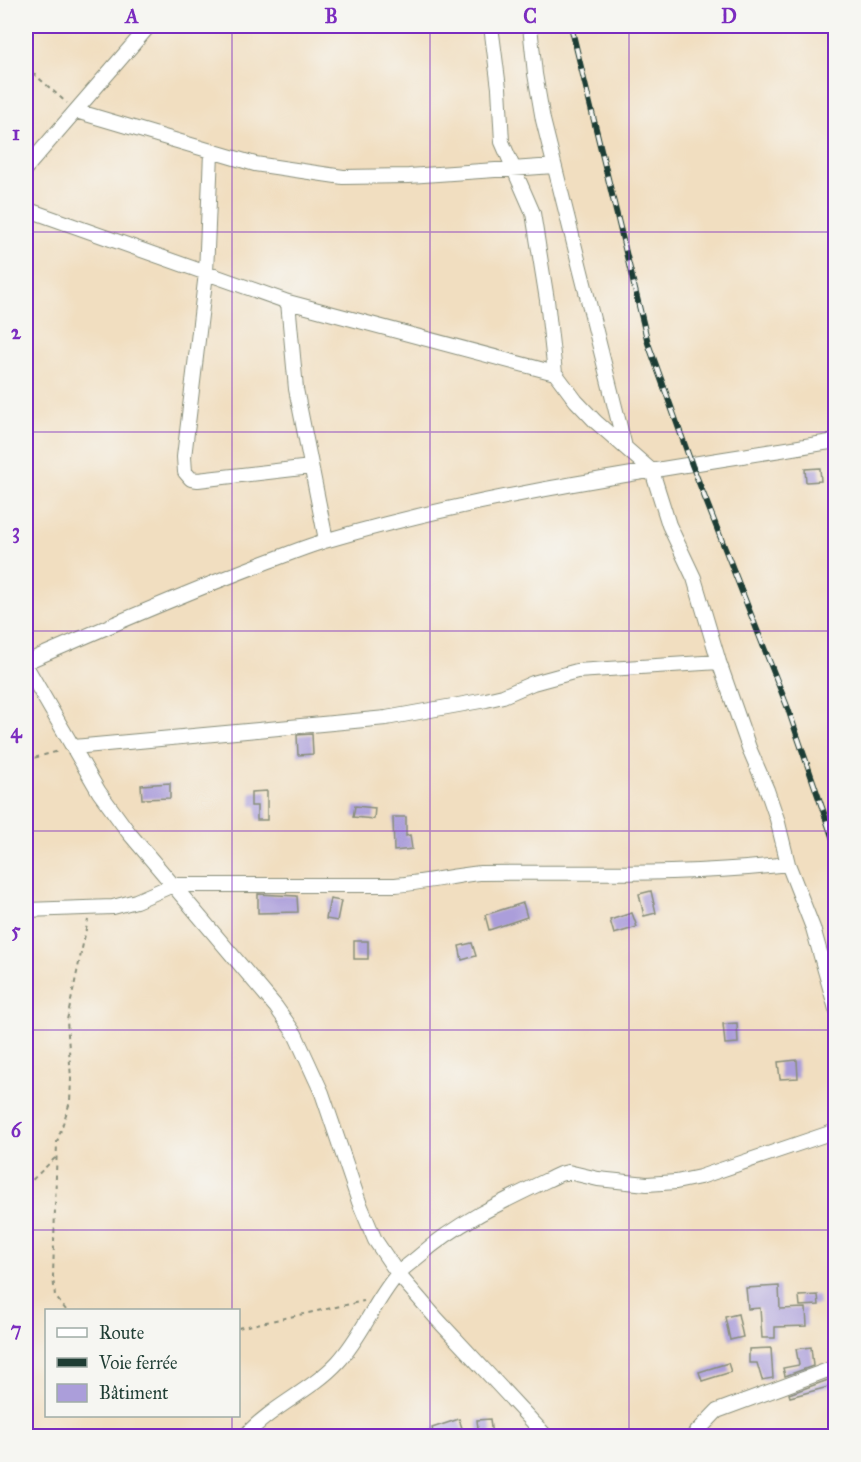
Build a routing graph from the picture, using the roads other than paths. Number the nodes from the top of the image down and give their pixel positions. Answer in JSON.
{"nodes":[{"id":1,"x":150,"y":26,"type":"edge"},
{"id":2,"x":492,"y":26,"type":"edge"},
{"id":3,"x":530,"y":26,"type":"edge"},
{"id":4,"x":76,"y":111,"type":"junction"},
{"id":5,"x":211,"y":153,"type":"junction"},
{"id":6,"x":554,"y":166,"type":"junction"},
{"id":7,"x":26,"y":168,"type":"edge"},
{"id":8,"x":514,"y":169,"type":"junction"},
{"id":9,"x":26,"y":209,"type":"edge"},
{"id":10,"x":206,"y":273,"type":"junction"},
{"id":11,"x":288,"y":302,"type":"junction"},
{"id":12,"x":555,"y":374,"type":"junction"},
{"id":13,"x":836,"y":441,"type":"edge"},
{"id":14,"x":625,"y":447,"type":"junction"},
{"id":15,"x":311,"y":467,"type":"junction"},
{"id":16,"x":652,"y":471,"type":"junction"},
{"id":17,"x":326,"y":540,"type":"junction"},
{"id":18,"x":719,"y":662,"type":"junction"},
{"id":19,"x":26,"y":664,"type":"edge"},
{"id":20,"x":74,"y":747,"type":"junction"},
{"id":21,"x":788,"y":864,"type":"junction"},
{"id":22,"x":173,"y":885,"type":"junction"},
{"id":23,"x":26,"y":910,"type":"edge"},
{"id":24,"x":836,"y":1009,"type":"edge"},
{"id":25,"x":836,"y":1131,"type":"edge"},
{"id":26,"x":398,"y":1274,"type":"junction"},
{"id":27,"x":836,"y":1367,"type":"edge"},
{"id":28,"x":245,"y":1437,"type":"edge"},
{"id":29,"x":546,"y":1437,"type":"edge"},
{"id":30,"x":693,"y":1437,"type":"edge"}],
"edges":[{"from":1,"to":4,"type":"street"},
{"from":2,"to":8,"type":"street"},
{"from":3,"to":6,"type":"street"},
{"from":4,"to":5,"type":"street"},
{"from":4,"to":7,"type":"street"},
{"from":5,"to":8,"type":"street"},
{"from":5,"to":10,"type":"street"},
{"from":6,"to":8,"type":"street"},
{"from":6,"to":14,"type":"street"},
{"from":8,"to":12,"type":"street"},
{"from":9,"to":10,"type":"street"},
{"from":10,"to":11,"type":"street"},
{"from":10,"to":15,"type":"street"},
{"from":11,"to":12,"type":"street"},
{"from":11,"to":15,"type":"street"},
{"from":12,"to":14,"type":"street"},
{"from":13,"to":16,"type":"street"},
{"from":14,"to":16,"type":"street"},
{"from":15,"to":17,"type":"street"},
{"from":16,"to":17,"type":"street"},
{"from":16,"to":18,"type":"street"},
{"from":17,"to":19,"type":"street"},
{"from":18,"to":20,"type":"street"},
{"from":18,"to":21,"type":"street"},
{"from":19,"to":20,"type":"street"},
{"from":20,"to":22,"type":"street"},
{"from":21,"to":22,"type":"street"},
{"from":21,"to":24,"type":"street"},
{"from":22,"to":23,"type":"street"},
{"from":22,"to":26,"type":"street"},
{"from":25,"to":26,"type":"street"},
{"from":26,"to":28,"type":"street"},
{"from":26,"to":29,"type":"street"},
{"from":27,"to":30,"type":"street"}]}
